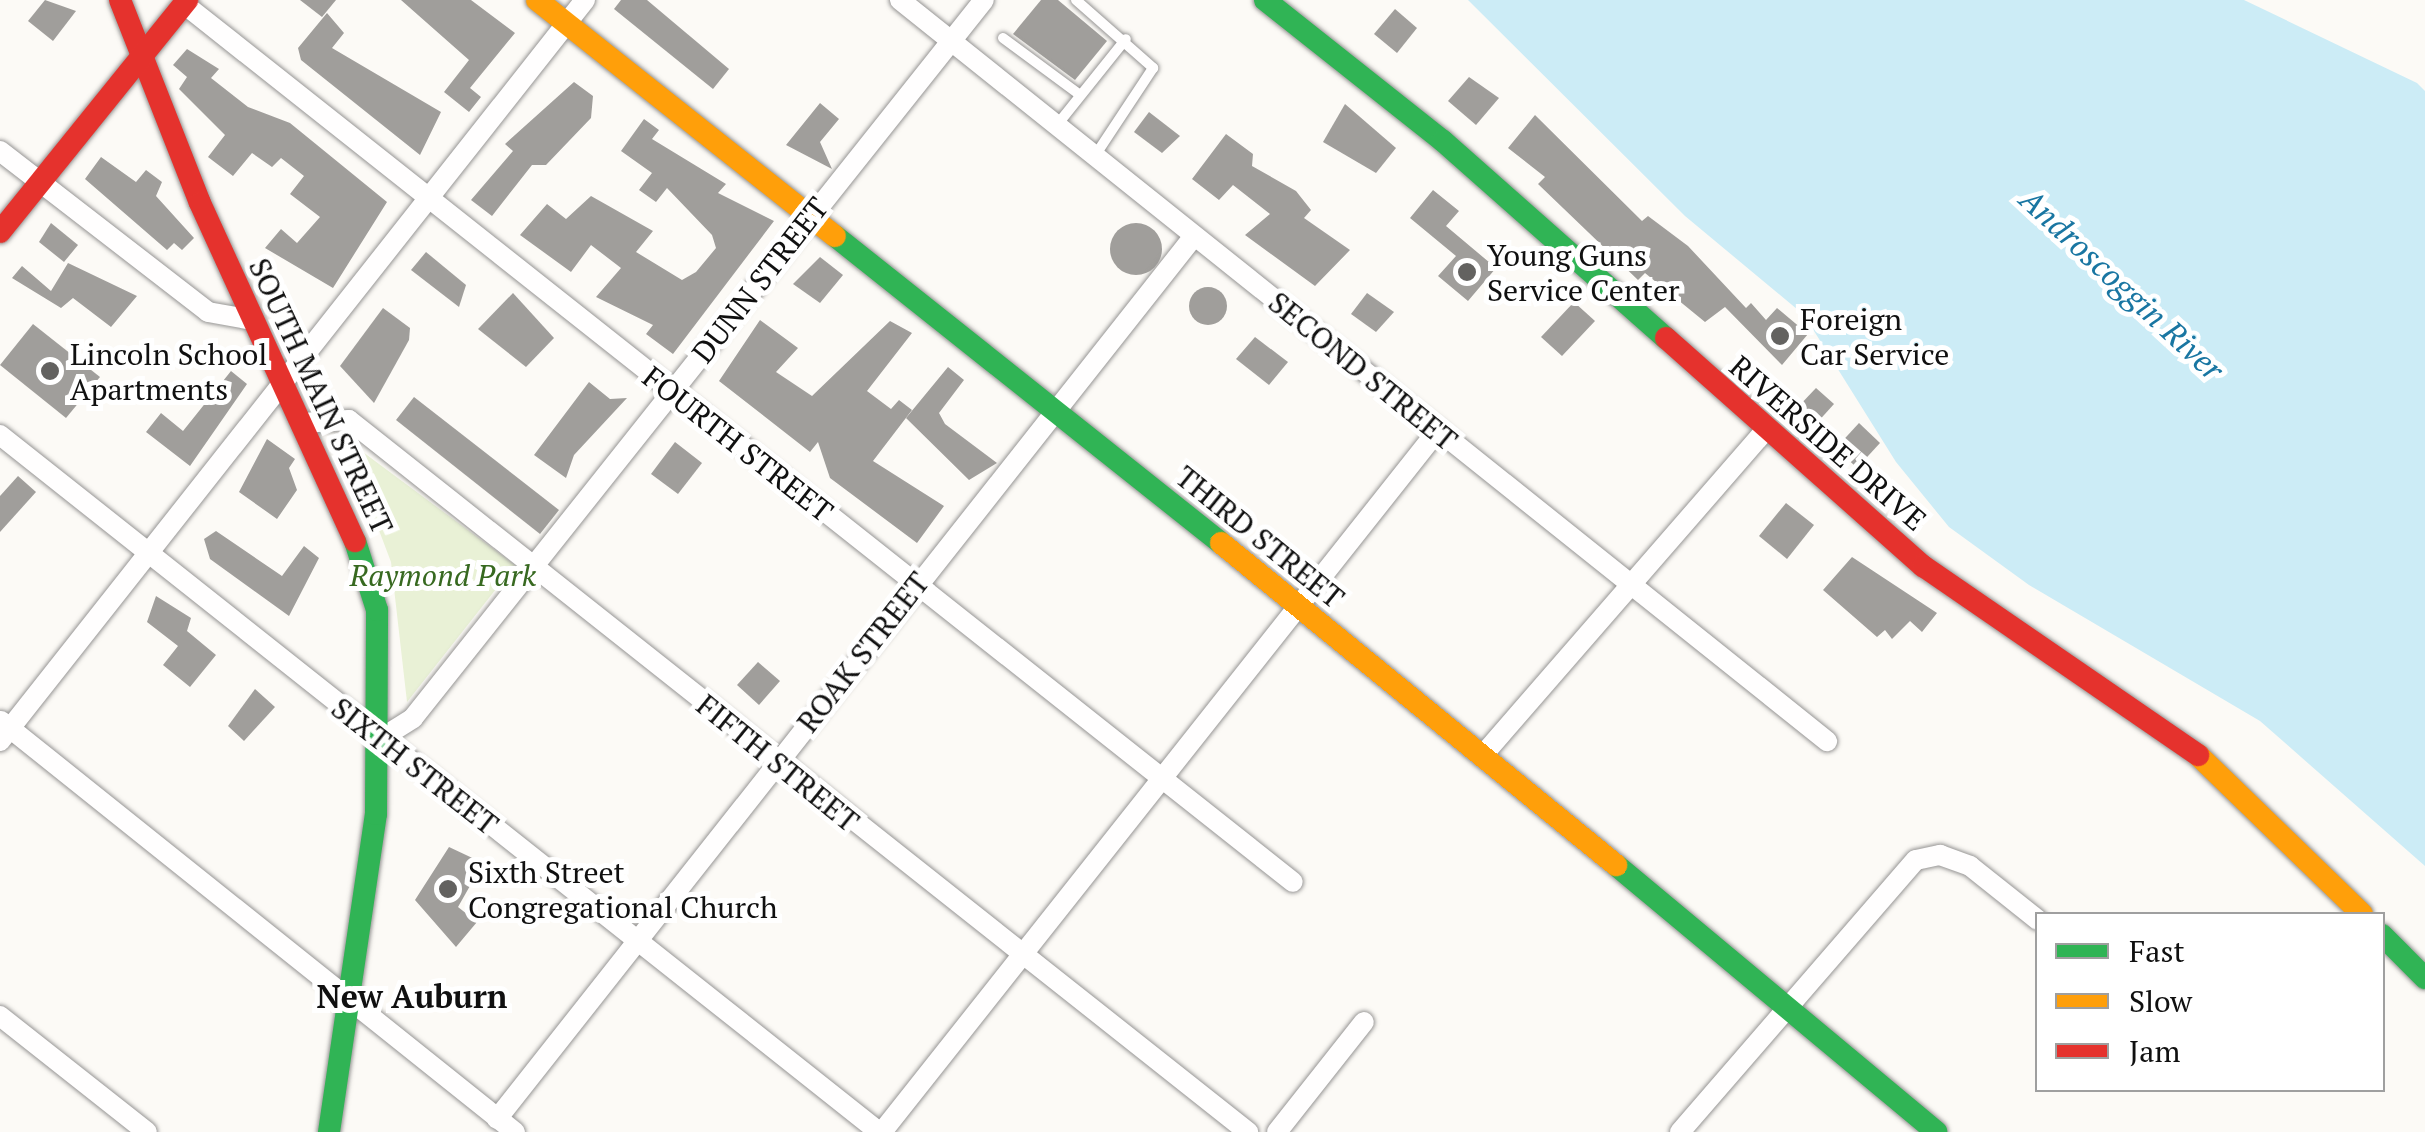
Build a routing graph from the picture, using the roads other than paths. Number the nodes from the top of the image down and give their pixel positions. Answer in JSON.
{"nodes":[{"id":1,"x":120,"y":0,"type":"edge"},
{"id":2,"x":537,"y":0,"type":"edge"},
{"id":3,"x":585,"y":0,"type":"edge"},
{"id":4,"x":900,"y":0,"type":"edge"},
{"id":5,"x":984,"y":0,"type":"edge"},
{"id":6,"x":1076,"y":0,"type":"edge"},
{"id":7,"x":1265,"y":0,"type":"edge"},
{"id":8,"x":186,"y":2,"type":"edge"},
{"id":9,"x":566,"y":23,"type":"junction"},
{"id":10,"x":1004,"y":38,"type":"dead end"},
{"id":11,"x":1126,"y":39,"type":"junction"},
{"id":12,"x":952,"y":42,"type":"junction"},
{"id":13,"x":142,"y":57,"type":"junction"},
{"id":14,"x":1080,"y":96,"type":"junction"},
{"id":15,"x":1056,"y":125,"type":"junction"},
{"id":16,"x":0,"y":151,"type":"edge"},
{"id":17,"x":1096,"y":154,"type":"junction"},
{"id":18,"x":40,"y":182,"type":"junction"},
{"id":19,"x":428,"y":200,"type":"junction"},
{"id":20,"x":811,"y":216,"type":"junction"},
{"id":21,"x":0,"y":232,"type":"edge"},
{"id":22,"x":1194,"y":236,"type":"junction"},
{"id":23,"x":253,"y":320,"type":"junction"},
{"id":24,"x":282,"y":380,"type":"junction"},
{"id":25,"x":671,"y":393,"type":"junction"},
{"id":26,"x":1058,"y":415,"type":"junction"},
{"id":27,"x":303,"y":423,"type":"junction"},
{"id":28,"x":1438,"y":430,"type":"junction"},
{"id":29,"x":1765,"y":431,"type":"junction"},
{"id":30,"x":0,"y":435,"type":"edge"},
{"id":31,"x":148,"y":552,"type":"junction"},
{"id":32,"x":532,"y":564,"type":"junction"},
{"id":33,"x":916,"y":586,"type":"junction"},
{"id":34,"x":1630,"y":588,"type":"junction"},
{"id":35,"x":1299,"y":606,"type":"junction"},
{"id":36,"x":3,"y":729,"type":"edge"},
{"id":37,"x":380,"y":739,"type":"junction"},
{"id":38,"x":1826,"y":741,"type":"dead end"},
{"id":39,"x":1483,"y":754,"type":"junction"},
{"id":40,"x":778,"y":763,"type":"junction"},
{"id":41,"x":1163,"y":779,"type":"junction"},
{"id":42,"x":1293,"y":882,"type":"dead end"},
{"id":43,"x":2360,"y":912,"type":"edge"},
{"id":44,"x":2035,"y":918,"type":"edge"},
{"id":45,"x":2385,"y":937,"type":"edge"},
{"id":46,"x":635,"y":938,"type":"junction"},
{"id":47,"x":1020,"y":957,"type":"junction"},
{"id":48,"x":2425,"y":978,"type":"edge"},
{"id":49,"x":350,"y":1003,"type":"junction"},
{"id":50,"x":1783,"y":1004,"type":"junction"},
{"id":51,"x":0,"y":1016,"type":"edge"},
{"id":52,"x":1364,"y":1022,"type":"dead end"},
{"id":53,"x":497,"y":1118,"type":"junction"},
{"id":54,"x":147,"y":1132,"type":"edge"},
{"id":55,"x":329,"y":1132,"type":"edge"},
{"id":56,"x":514,"y":1132,"type":"edge"},
{"id":57,"x":881,"y":1132,"type":"edge"},
{"id":58,"x":1248,"y":1132,"type":"edge"},
{"id":59,"x":1277,"y":1132,"type":"edge"},
{"id":60,"x":1680,"y":1132,"type":"edge"},
{"id":61,"x":1936,"y":1132,"type":"edge"}],
"edges":[{"from":1,"to":13,"type":"street","name":"SOUTH MAIN STREET"},
{"from":2,"to":9,"type":"street","name":"THIRD STREET"},
{"from":3,"to":9,"type":"street"},
{"from":4,"to":12,"type":"street","name":"SECOND STREET"},
{"from":5,"to":12,"type":"street","name":"DUNN STREET"},
{"from":6,"to":11,"type":"lane"},
{"from":7,"to":29,"type":"street","name":"RIVERSIDE DRIVE"},
{"from":8,"to":13,"type":"street"},
{"from":8,"to":19,"type":"street","name":"FOURTH STREET"},
{"from":9,"to":19,"type":"street"},
{"from":9,"to":20,"type":"street","name":"THIRD STREET"},
{"from":10,"to":14,"type":"lane"},
{"from":11,"to":14,"type":"lane"},
{"from":11,"to":17,"type":"lane"},
{"from":12,"to":15,"type":"street","name":"SECOND STREET"},
{"from":12,"to":20,"type":"street","name":"DUNN STREET"},
{"from":13,"to":18,"type":"street"},
{"from":13,"to":23,"type":"street","name":"SOUTH MAIN STREET"},
{"from":14,"to":15,"type":"lane"},
{"from":15,"to":17,"type":"street","name":"SECOND STREET"},
{"from":16,"to":18,"type":"street"},
{"from":17,"to":22,"type":"street","name":"SECOND STREET"},
{"from":18,"to":21,"type":"street"},
{"from":18,"to":23,"type":"street"},
{"from":19,"to":24,"type":"street"},
{"from":19,"to":25,"type":"street","name":"FOURTH STREET"},
{"from":20,"to":25,"type":"street","name":"DUNN STREET"},
{"from":20,"to":26,"type":"street","name":"THIRD STREET"},
{"from":22,"to":26,"type":"street","name":"ROAK STREET"},
{"from":22,"to":28,"type":"street","name":"SECOND STREET"},
{"from":23,"to":24,"type":"street","name":"SOUTH MAIN STREET"},
{"from":24,"to":27,"type":"street","name":"SOUTH MAIN STREET"},
{"from":24,"to":31,"type":"street"},
{"from":25,"to":32,"type":"street","name":"DUNN STREET"},
{"from":25,"to":33,"type":"street","name":"FOURTH STREET"},
{"from":26,"to":33,"type":"street","name":"ROAK STREET"},
{"from":26,"to":35,"type":"street","name":"THIRD STREET"},
{"from":27,"to":32,"type":"street","name":"FIFTH STREET"},
{"from":27,"to":37,"type":"street","name":"SOUTH MAIN STREET"},
{"from":28,"to":34,"type":"street","name":"SECOND STREET"},
{"from":28,"to":35,"type":"street"},
{"from":29,"to":34,"type":"street"},
{"from":29,"to":43,"type":"street","name":"RIVERSIDE DRIVE"},
{"from":30,"to":31,"type":"street","name":"SIXTH STREET"},
{"from":31,"to":36,"type":"street"},
{"from":31,"to":37,"type":"street","name":"SIXTH STREET"},
{"from":32,"to":37,"type":"street","name":"DUNN STREET"},
{"from":32,"to":40,"type":"street","name":"FIFTH STREET"},
{"from":33,"to":40,"type":"street","name":"ROAK STREET"},
{"from":33,"to":41,"type":"street","name":"FOURTH STREET"},
{"from":34,"to":38,"type":"street","name":"SECOND STREET"},
{"from":34,"to":39,"type":"street"},
{"from":35,"to":39,"type":"street","name":"THIRD STREET"},
{"from":35,"to":41,"type":"street"},
{"from":36,"to":49,"type":"street"},
{"from":37,"to":46,"type":"street","name":"SIXTH STREET"},
{"from":37,"to":49,"type":"street","name":"SOUTH MAIN STREET"},
{"from":39,"to":50,"type":"street","name":"THIRD STREET"},
{"from":40,"to":46,"type":"street","name":"ROAK STREET"},
{"from":40,"to":47,"type":"street","name":"FIFTH STREET"},
{"from":41,"to":42,"type":"street","name":"FOURTH STREET"},
{"from":41,"to":47,"type":"street"},
{"from":44,"to":50,"type":"street"},
{"from":45,"to":48,"type":"street"},
{"from":46,"to":53,"type":"street","name":"ROAK STREET"},
{"from":46,"to":57,"type":"street","name":"SIXTH STREET"},
{"from":47,"to":57,"type":"street"},
{"from":47,"to":58,"type":"street","name":"FIFTH STREET"},
{"from":49,"to":53,"type":"street"},
{"from":49,"to":55,"type":"street","name":"SOUTH MAIN STREET"},
{"from":50,"to":60,"type":"street"},
{"from":50,"to":61,"type":"street","name":"THIRD STREET"},
{"from":51,"to":54,"type":"street"},
{"from":52,"to":59,"type":"street"},
{"from":53,"to":56,"type":"street"}]}
